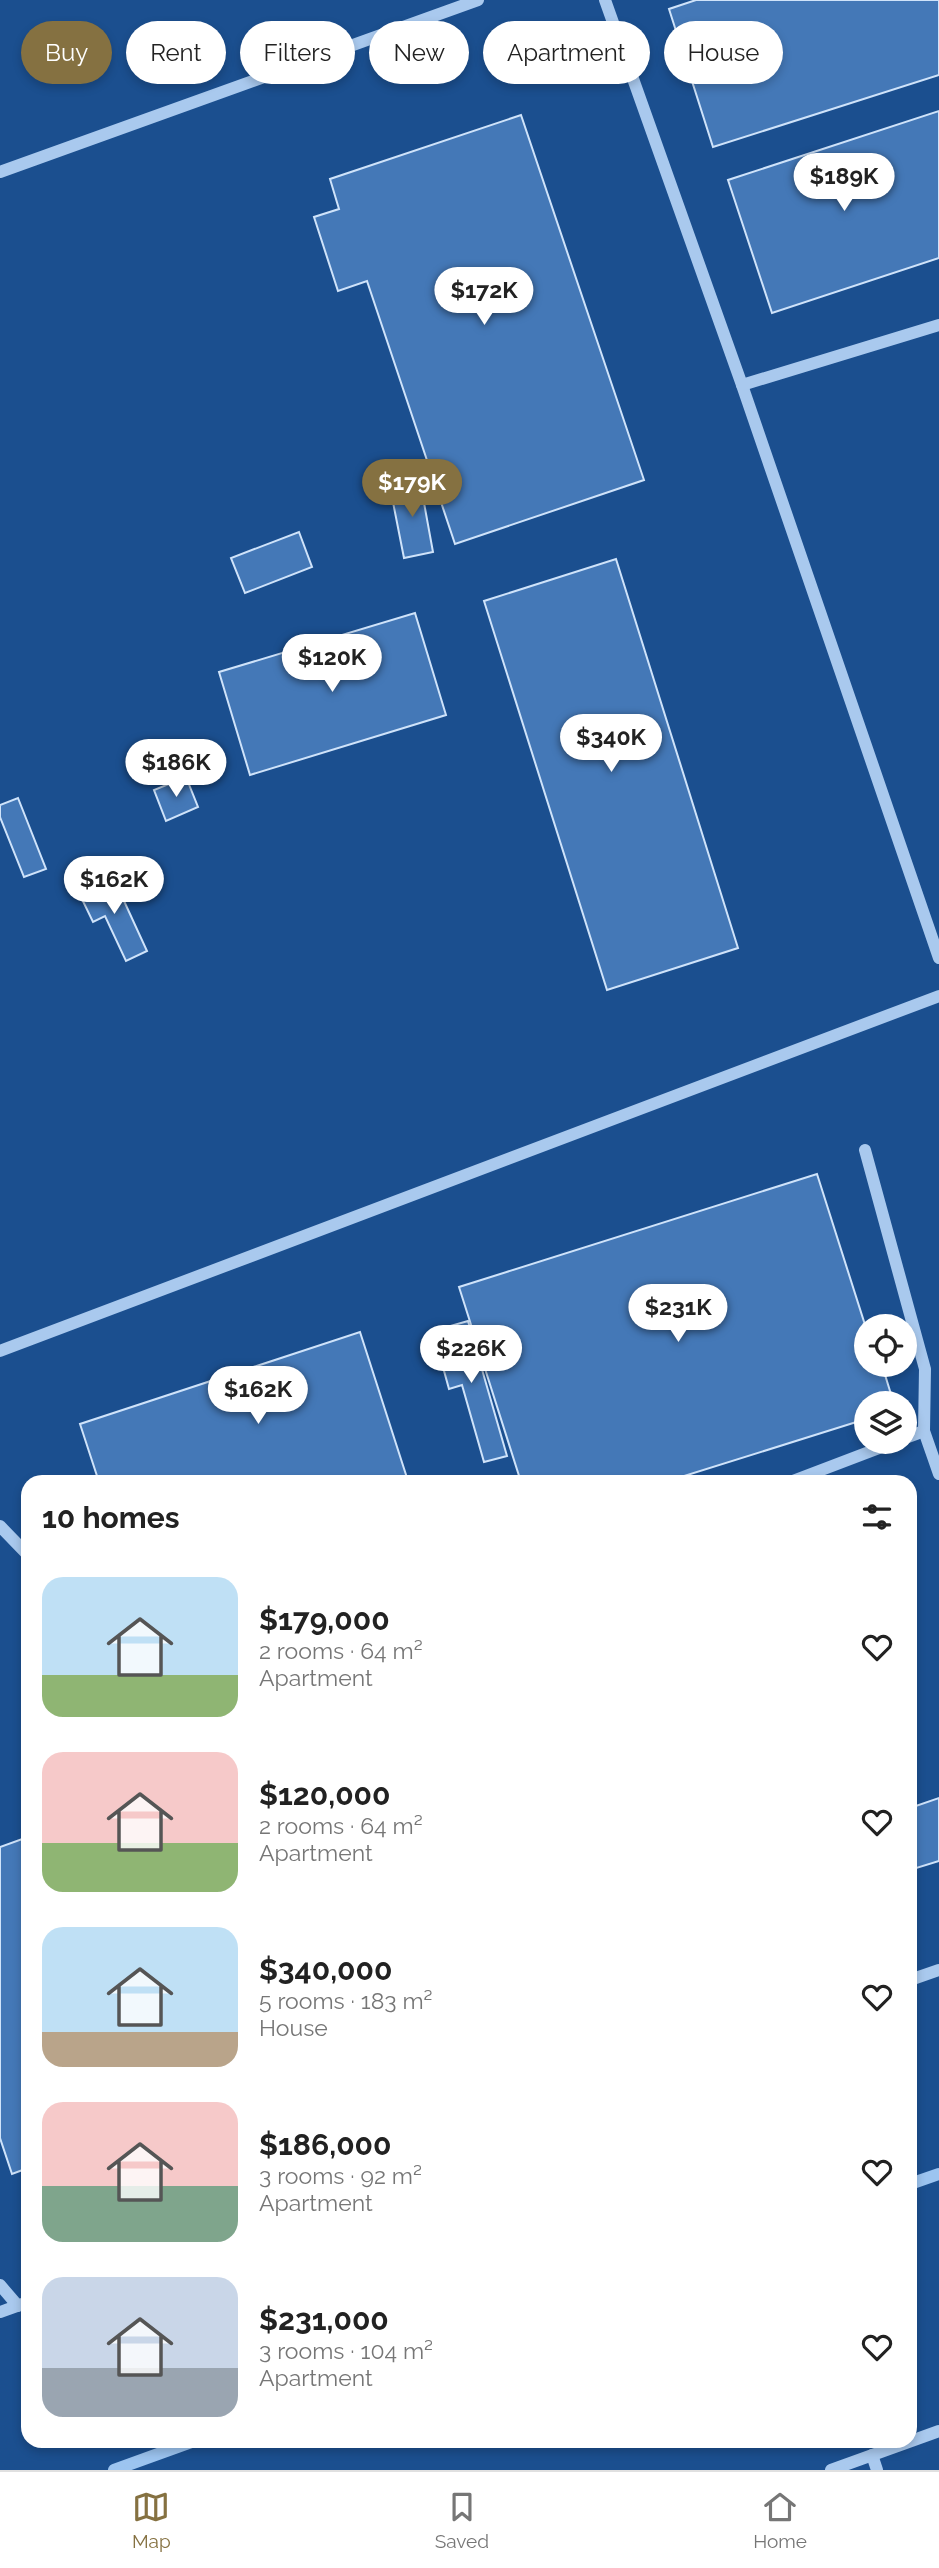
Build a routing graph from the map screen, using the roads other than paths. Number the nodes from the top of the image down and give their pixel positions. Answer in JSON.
{"nodes":[{"id":1,"x":478,"y":0,"type":"edge"},
{"id":2,"x":605,"y":0,"type":"edge"},
{"id":3,"x":0,"y":172,"type":"edge"},
{"id":4,"x":939,"y":325,"type":"edge"},
{"id":5,"x":742,"y":385,"type":"junction"},
{"id":6,"x":939,"y":958,"type":"edge"},
{"id":7,"x":939,"y":996,"type":"edge"},
{"id":8,"x":865,"y":1150,"type":"dead end"},
{"id":9,"x":0,"y":1351,"type":"edge"},
{"id":10,"x":924,"y":1431,"type":"junction"},
{"id":11,"x":917,"y":1434,"type":"edge"},
{"id":12,"x":864,"y":1454,"type":"edge"},
{"id":13,"x":939,"y":1474,"type":"edge"},
{"id":14,"x":808,"y":1475,"type":"edge"},
{"id":15,"x":0,"y":1526,"type":"edge"},
{"id":16,"x":21,"y":1548,"type":"edge"},
{"id":17,"x":939,"y":1970,"type":"edge"},
{"id":18,"x":917,"y":1978,"type":"edge"},
{"id":19,"x":0,"y":2285,"type":"edge"},
{"id":20,"x":21,"y":2302,"type":"edge"},
{"id":21,"x":21,"y":2305,"type":"edge"},
{"id":22,"x":0,"y":2312,"type":"edge"},
{"id":23,"x":939,"y":2431,"type":"edge"},
{"id":24,"x":917,"y":2439,"type":"edge"},
{"id":25,"x":892,"y":2448,"type":"edge"},
{"id":26,"x":872,"y":2455,"type":"junction"},
{"id":27,"x":831,"y":2470,"type":"edge"},
{"id":28,"x":877,"y":2470,"type":"edge"}],
"edges":[{"from":1,"to":3,"type":"street"},
{"from":2,"to":5,"type":"street"},
{"from":4,"to":5,"type":"street"},
{"from":5,"to":6,"type":"street"},
{"from":7,"to":9,"type":"street"},
{"from":8,"to":10,"type":"street"},
{"from":10,"to":11,"type":"street"},
{"from":10,"to":13,"type":"street"},
{"from":12,"to":14,"type":"street"},
{"from":15,"to":16,"type":"street"},
{"from":17,"to":18,"type":"street"},
{"from":19,"to":20,"type":"street"},
{"from":21,"to":22,"type":"street"},
{"from":23,"to":24,"type":"street"},
{"from":25,"to":26,"type":"street"},
{"from":26,"to":27,"type":"street"},
{"from":26,"to":28,"type":"street"}]}
